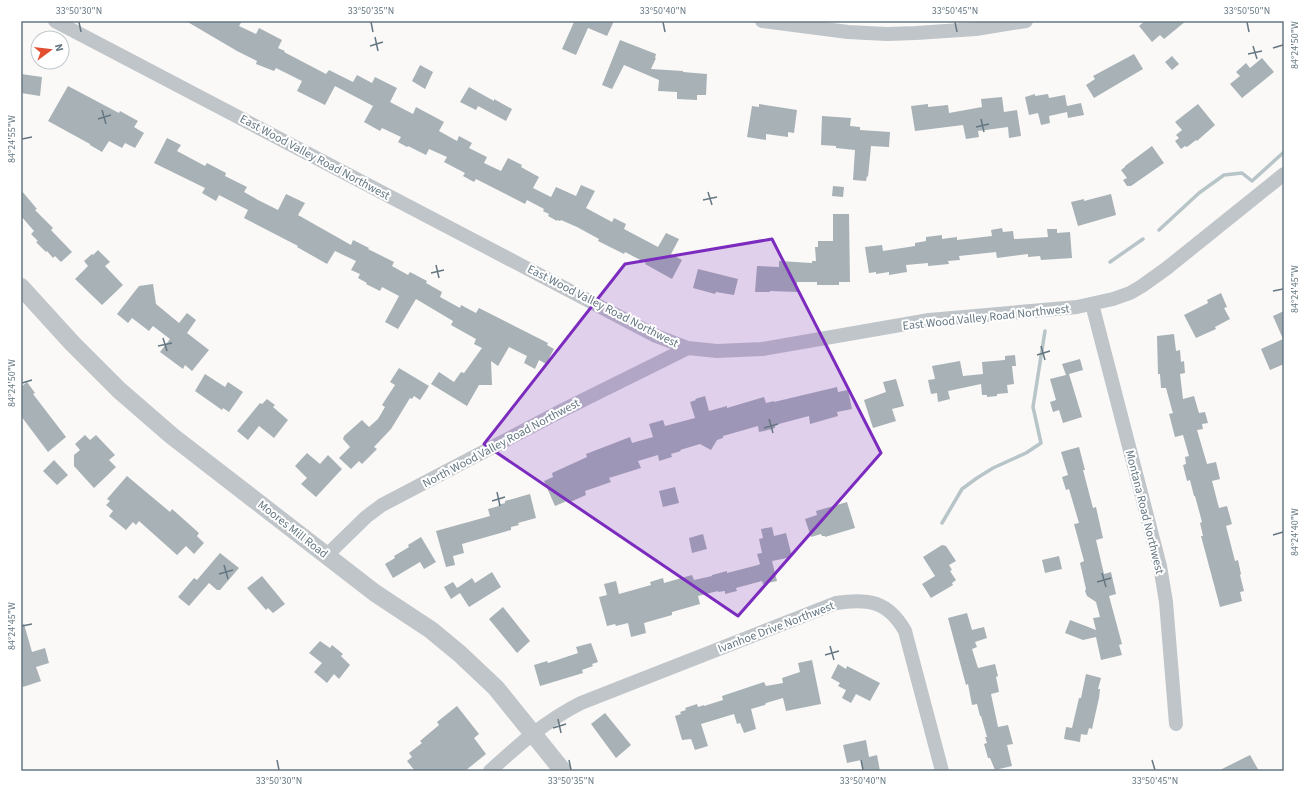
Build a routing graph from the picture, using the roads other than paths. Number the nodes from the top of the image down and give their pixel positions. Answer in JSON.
{"nodes":[{"id":1,"x":55,"y":21,"type":"edge"},
{"id":2,"x":762,"y":21,"type":"edge"},
{"id":3,"x":1026,"y":21,"type":"edge"},
{"id":4,"x":1284,"y":174,"type":"edge"},
{"id":5,"x":21,"y":287,"type":"edge"},
{"id":6,"x":1092,"y":304,"type":"junction"},
{"id":7,"x":688,"y":348,"type":"junction"},
{"id":8,"x":327,"y":555,"type":"junction"},
{"id":9,"x":1176,"y":724,"type":"dead end"},
{"id":10,"x":534,"y":734,"type":"junction"},
{"id":11,"x":490,"y":771,"type":"edge"},
{"id":12,"x":563,"y":771,"type":"edge"},
{"id":13,"x":942,"y":771,"type":"edge"}],
"edges":[{"from":1,"to":7,"type":"street","name":"East Wood Valley Road Northwest"},
{"from":2,"to":3,"type":"street"},
{"from":4,"to":6,"type":"street","name":"East Wood Valley Road Northwest"},
{"from":5,"to":8,"type":"street","name":"Moores Mill Road"},
{"from":6,"to":7,"type":"street","name":"East Wood Valley Road Northwest"},
{"from":6,"to":9,"type":"street","name":"Montana Road Northwest"},
{"from":7,"to":8,"type":"street","name":"North Wood Valley Road Northwest"},
{"from":8,"to":10,"type":"street","name":"Moores Mill Road"},
{"from":10,"to":11,"type":"street","name":"Ivanhoe Drive Northwest"},
{"from":10,"to":12,"type":"street","name":"Moores Mill Road"},
{"from":10,"to":13,"type":"street","name":"Ivanhoe Drive Northwest"}]}
